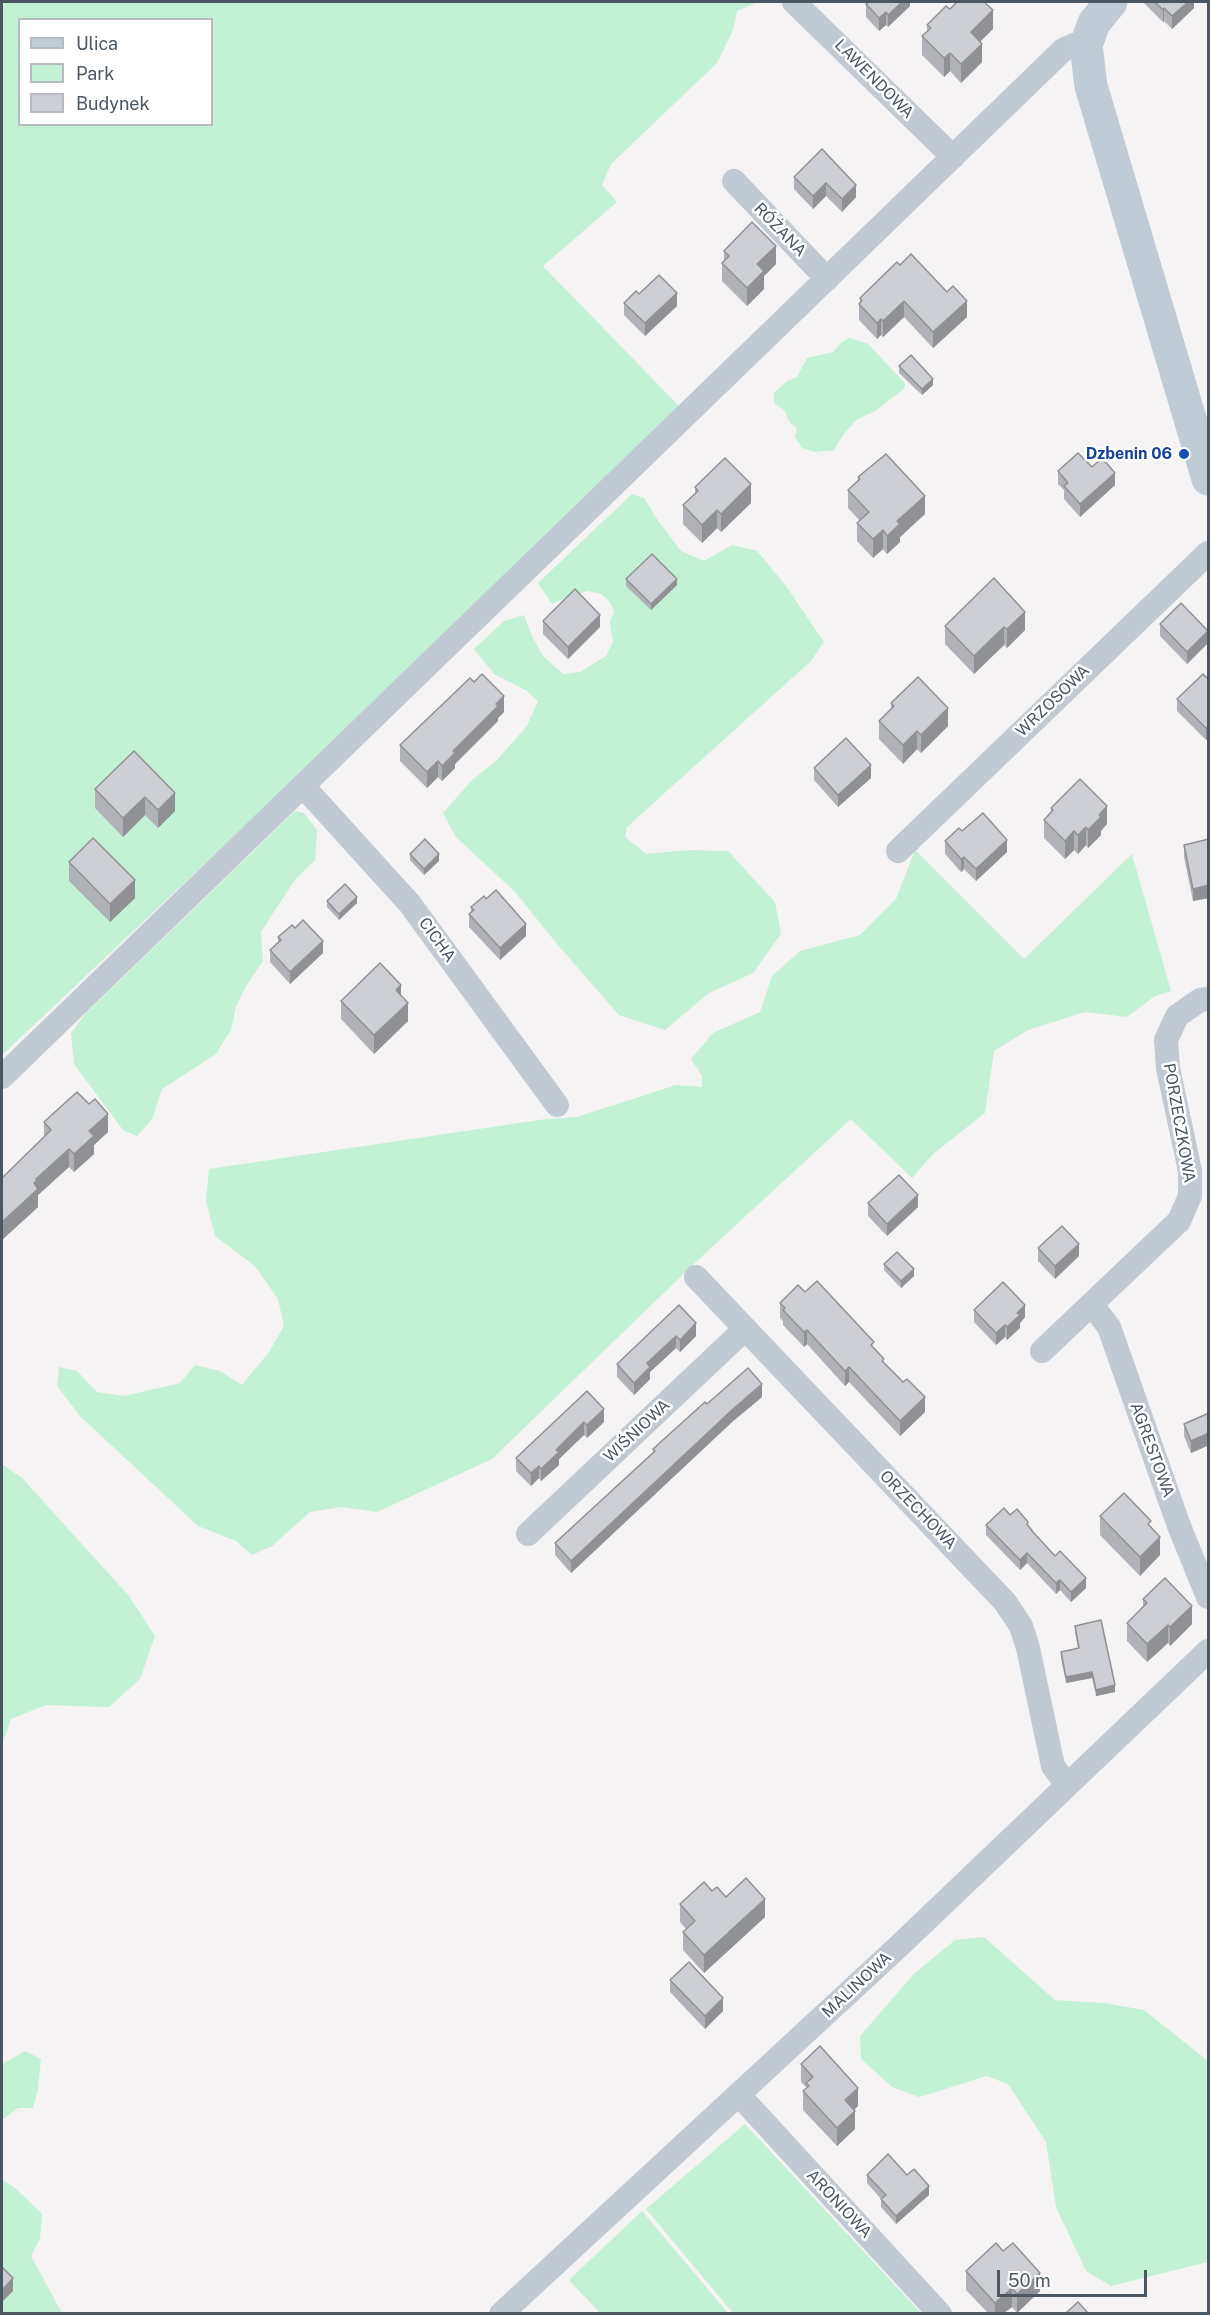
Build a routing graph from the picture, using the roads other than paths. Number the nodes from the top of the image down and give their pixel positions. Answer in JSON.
{"nodes":[{"id":1,"x":794,"y":2,"type":"edge"},
{"id":2,"x":1110,"y":2,"type":"edge"},
{"id":3,"x":1086,"y":45,"type":"junction"},
{"id":4,"x":953,"y":157,"type":"junction"},
{"id":5,"x":734,"y":181,"type":"dead end"},
{"id":6,"x":827,"y":279,"type":"junction"},
{"id":7,"x":1209,"y":479,"type":"edge"},
{"id":8,"x":1209,"y":553,"type":"edge"},
{"id":9,"x":303,"y":786,"type":"junction"},
{"id":10,"x":898,"y":851,"type":"dead end"},
{"id":11,"x":1209,"y":999,"type":"edge"},
{"id":12,"x":2,"y":1077,"type":"edge"},
{"id":13,"x":556,"y":1105,"type":"dead end"},
{"id":14,"x":696,"y":1277,"type":"dead end"},
{"id":15,"x":1092,"y":1305,"type":"junction"},
{"id":16,"x":745,"y":1329,"type":"junction"},
{"id":17,"x":1041,"y":1351,"type":"dead end"},
{"id":18,"x":528,"y":1534,"type":"dead end"},
{"id":19,"x":1209,"y":1597,"type":"edge"},
{"id":20,"x":1209,"y":1651,"type":"edge"},
{"id":21,"x":1066,"y":1784,"type":"junction"},
{"id":22,"x":739,"y":2095,"type":"junction"},
{"id":23,"x":501,"y":2313,"type":"edge"},
{"id":24,"x":940,"y":2313,"type":"edge"}],
"edges":[{"from":1,"to":4,"type":"street","name":"LAWENDOWA"},
{"from":2,"to":3,"type":"street"},
{"from":3,"to":4,"type":"street"},
{"from":3,"to":7,"type":"street"},
{"from":4,"to":6,"type":"street"},
{"from":5,"to":6,"type":"street","name":"RÓŻANA"},
{"from":6,"to":9,"type":"street"},
{"from":8,"to":10,"type":"street","name":"WRZOSOWA"},
{"from":9,"to":12,"type":"street"},
{"from":9,"to":13,"type":"street","name":"CICHA"},
{"from":11,"to":15,"type":"street","name":"PORZECZKOWA"},
{"from":14,"to":16,"type":"street","name":"ORZECHOWA"},
{"from":15,"to":17,"type":"street","name":"PORZECZKOWA"},
{"from":15,"to":19,"type":"street","name":"AGRESTOWA"},
{"from":16,"to":18,"type":"street","name":"WIŚNIOWA"},
{"from":16,"to":21,"type":"street","name":"ORZECHOWA"},
{"from":20,"to":21,"type":"street","name":"MALINOWA"},
{"from":21,"to":22,"type":"street","name":"MALINOWA"},
{"from":22,"to":23,"type":"street","name":"MALINOWA"},
{"from":22,"to":24,"type":"street","name":"ARONIOWA"}]}
